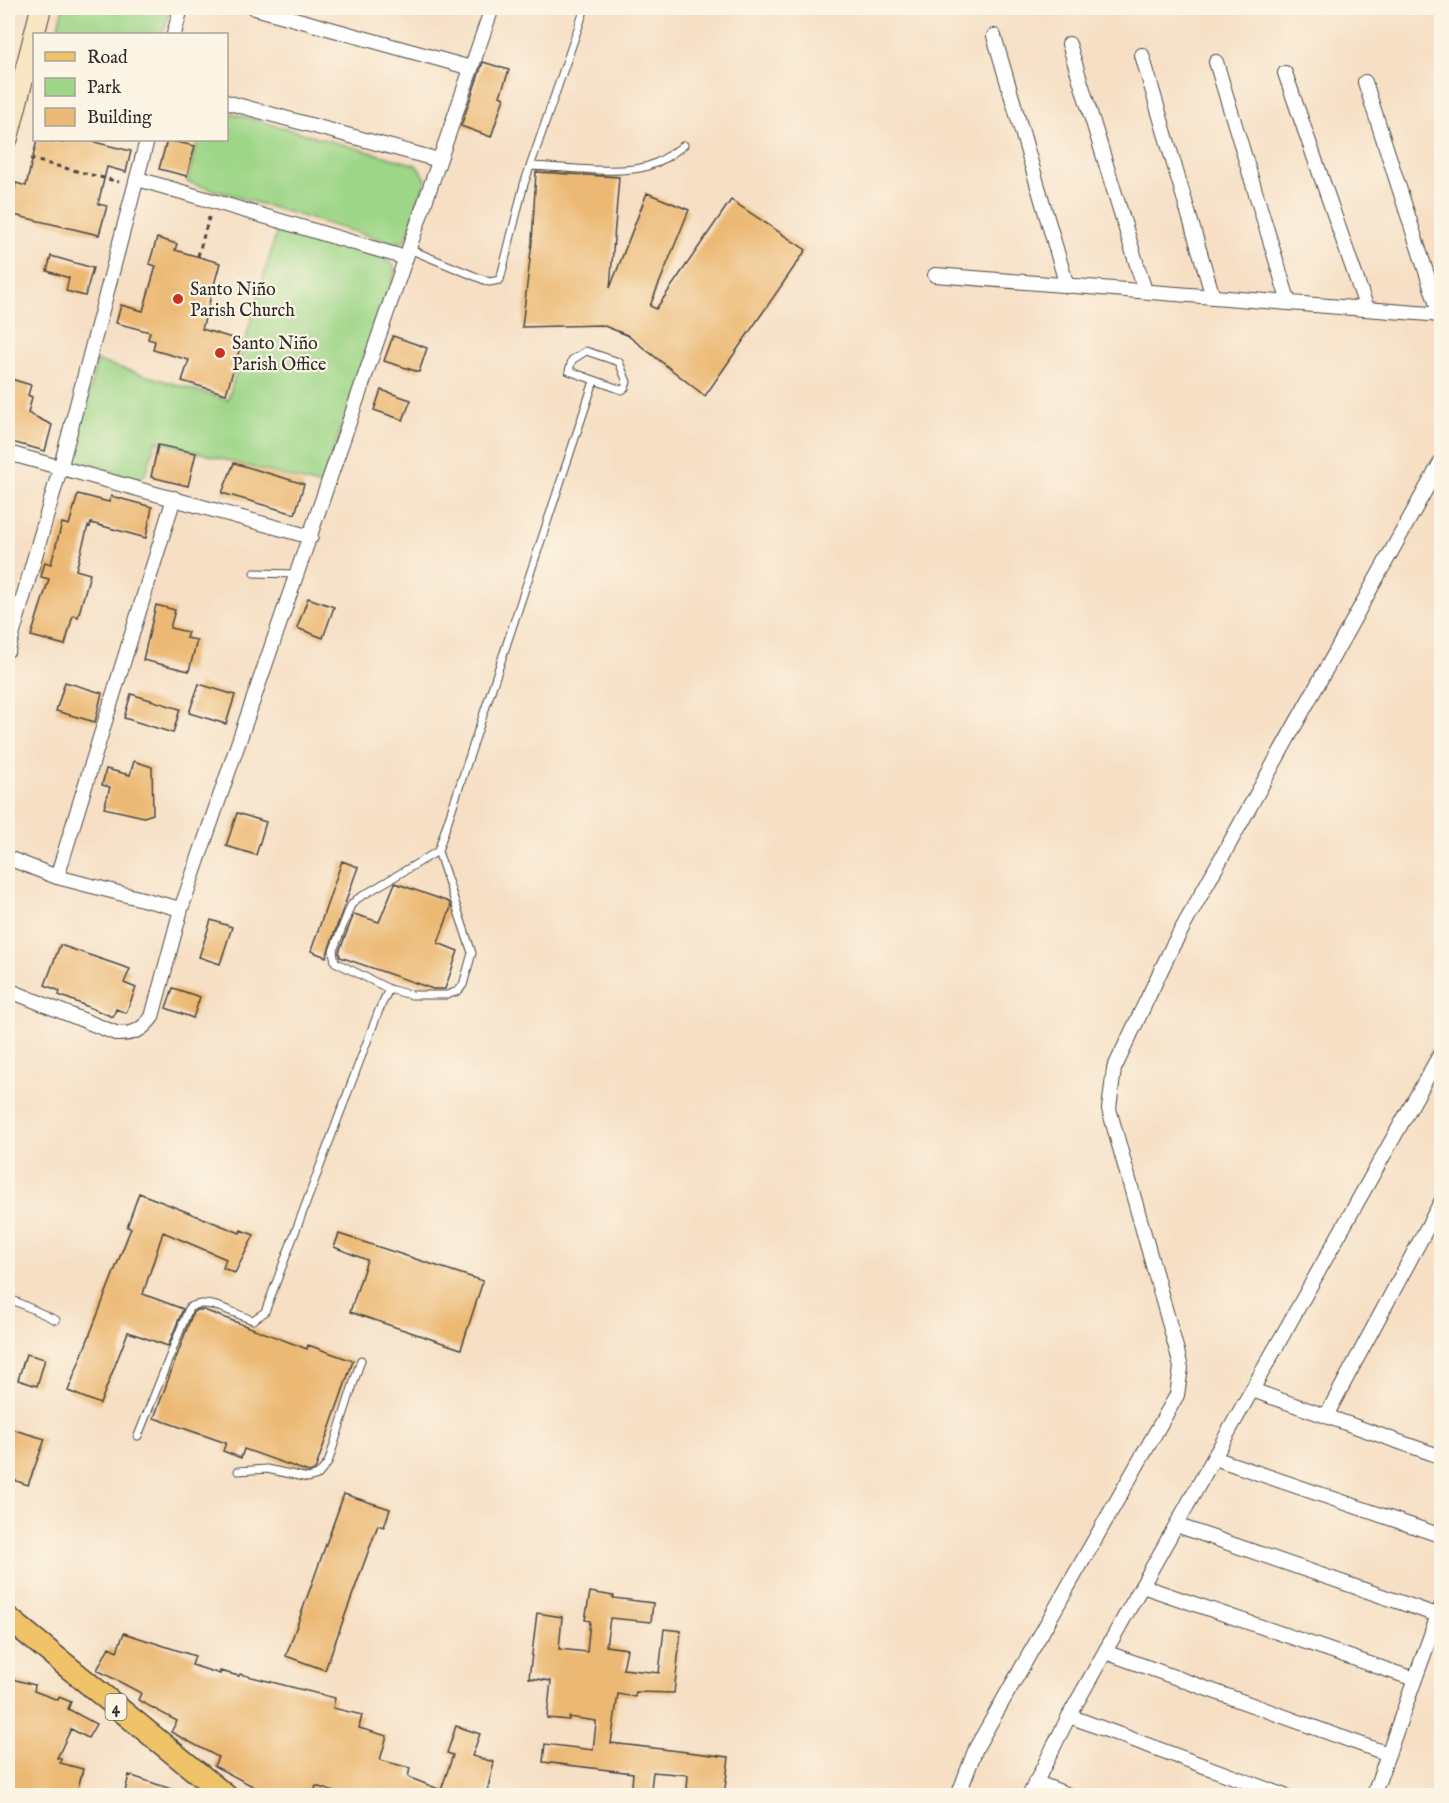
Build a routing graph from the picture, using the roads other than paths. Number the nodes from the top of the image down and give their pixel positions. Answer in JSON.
{"nodes":[{"id":1,"x":41,"y":8,"type":"edge"},
{"id":2,"x":182,"y":8,"type":"edge"},
{"id":3,"x":255,"y":8,"type":"edge"},
{"id":4,"x":492,"y":8,"type":"edge"},
{"id":5,"x":585,"y":8,"type":"edge"},
{"id":6,"x":35,"y":33,"type":"edge"},
{"id":7,"x":174,"y":33,"type":"edge"},
{"id":8,"x":994,"y":36,"type":"dead end"},
{"id":9,"x":33,"y":40,"type":"edge"},
{"id":10,"x":1069,"y":44,"type":"dead end"},
{"id":11,"x":1142,"y":55,"type":"dead end"},
{"id":12,"x":1216,"y":62,"type":"dead end"},
{"id":13,"x":471,"y":68,"type":"junction"},
{"id":14,"x":1285,"y":73,"type":"dead end"},
{"id":15,"x":1365,"y":82,"type":"dead end"},
{"id":16,"x":228,"y":103,"type":"edge"},
{"id":17,"x":8,"y":138,"type":"edge"},
{"id":18,"x":147,"y":141,"type":"edge"},
{"id":19,"x":684,"y":145,"type":"dead end"},
{"id":20,"x":439,"y":160,"type":"junction"},
{"id":21,"x":531,"y":166,"type":"junction"},
{"id":22,"x":137,"y":183,"type":"junction"},
{"id":23,"x":408,"y":254,"type":"junction"},
{"id":24,"x":935,"y":275,"type":"dead end"},
{"id":25,"x":1067,"y":286,"type":"junction"},
{"id":26,"x":1145,"y":291,"type":"junction"},
{"id":27,"x":1213,"y":297,"type":"junction"},
{"id":28,"x":1289,"y":303,"type":"junction"},
{"id":29,"x":1367,"y":309,"type":"junction"},
{"id":30,"x":1441,"y":315,"type":"edge"},
{"id":31,"x":594,"y":381,"type":"junction"},
{"id":32,"x":8,"y":453,"type":"edge"},
{"id":33,"x":1442,"y":460,"type":"edge"},
{"id":34,"x":60,"y":469,"type":"junction"},
{"id":35,"x":174,"y":498,"type":"junction"},
{"id":36,"x":311,"y":537,"type":"junction"},
{"id":37,"x":254,"y":573,"type":"dead end"},
{"id":38,"x":298,"y":574,"type":"junction"},
{"id":39,"x":8,"y":650,"type":"edge"},
{"id":40,"x":438,"y":851,"type":"junction"},
{"id":41,"x":8,"y":858,"type":"edge"},
{"id":42,"x":57,"y":877,"type":"junction"},
{"id":43,"x":181,"y":909,"type":"junction"},
{"id":44,"x":389,"y":989,"type":"junction"},
{"id":45,"x":8,"y":990,"type":"edge"},
{"id":46,"x":1442,"y":1051,"type":"edge"},
{"id":47,"x":1442,"y":1200,"type":"edge"},
{"id":48,"x":8,"y":1298,"type":"edge"},
{"id":49,"x":56,"y":1320,"type":"dead end"},
{"id":50,"x":361,"y":1360,"type":"dead end"},
{"id":51,"x":1252,"y":1390,"type":"junction"},
{"id":52,"x":1326,"y":1416,"type":"junction"},
{"id":53,"x":138,"y":1436,"type":"dead end"},
{"id":54,"x":1442,"y":1456,"type":"edge"},
{"id":55,"x":1214,"y":1458,"type":"junction"},
{"id":56,"x":238,"y":1471,"type":"dead end"},
{"id":57,"x":1176,"y":1525,"type":"junction"},
{"id":58,"x":1442,"y":1536,"type":"edge"},
{"id":59,"x":1142,"y":1586,"type":"junction"},
{"id":60,"x":1439,"y":1610,"type":"edge"},
{"id":61,"x":8,"y":1618,"type":"edge"},
{"id":62,"x":1105,"y":1652,"type":"junction"},
{"id":63,"x":1414,"y":1679,"type":"junction"},
{"id":64,"x":1069,"y":1716,"type":"junction"},
{"id":65,"x":1388,"y":1754,"type":"junction"},
{"id":66,"x":1035,"y":1782,"type":"junction"},
{"id":67,"x":226,"y":1796,"type":"edge"},
{"id":68,"x":958,"y":1796,"type":"edge"},
{"id":69,"x":1029,"y":1796,"type":"edge"},
{"id":70,"x":1071,"y":1796,"type":"edge"},
{"id":71,"x":1285,"y":1796,"type":"edge"},
{"id":72,"x":1373,"y":1796,"type":"edge"}],
"edges":[{"from":1,"to":6,"type":"main road"},
{"from":2,"to":7,"type":"street"},
{"from":3,"to":13,"type":"street"},
{"from":4,"to":13,"type":"street"},
{"from":5,"to":21,"type":"lane"},
{"from":8,"to":25,"type":"street"},
{"from":9,"to":17,"type":"main road"},
{"from":10,"to":26,"type":"street"},
{"from":11,"to":27,"type":"street"},
{"from":12,"to":28,"type":"street"},
{"from":13,"to":20,"type":"street"},
{"from":14,"to":29,"type":"street"},
{"from":15,"to":30,"type":"street"},
{"from":16,"to":20,"type":"street"},
{"from":18,"to":22,"type":"street"},
{"from":19,"to":21,"type":"lane"},
{"from":20,"to":23,"type":"street"},
{"from":21,"to":23,"type":"lane"},
{"from":22,"to":23,"type":"street"},
{"from":22,"to":34,"type":"street"},
{"from":23,"to":36,"type":"street"},
{"from":24,"to":25,"type":"street"},
{"from":25,"to":26,"type":"street"},
{"from":26,"to":27,"type":"street"},
{"from":27,"to":28,"type":"street"},
{"from":28,"to":29,"type":"street"},
{"from":29,"to":30,"type":"street"},
{"from":31,"to":31,"type":"lane"},
{"from":31,"to":40,"type":"lane"},
{"from":32,"to":34,"type":"street"},
{"from":33,"to":68,"type":"street"},
{"from":34,"to":35,"type":"street"},
{"from":34,"to":39,"type":"street"},
{"from":35,"to":36,"type":"street"},
{"from":35,"to":42,"type":"street"},
{"from":36,"to":38,"type":"street"},
{"from":37,"to":38,"type":"lane"},
{"from":38,"to":43,"type":"street"},
{"from":40,"to":44,"type":"lane"},
{"from":40,"to":44,"type":"lane"},
{"from":41,"to":42,"type":"street"},
{"from":42,"to":43,"type":"street"},
{"from":43,"to":45,"type":"street"},
{"from":44,"to":53,"type":"lane"},
{"from":46,"to":51,"type":"street"},
{"from":47,"to":52,"type":"street"},
{"from":48,"to":49,"type":"lane"},
{"from":50,"to":56,"type":"lane"},
{"from":51,"to":52,"type":"street"},
{"from":51,"to":55,"type":"street"},
{"from":52,"to":54,"type":"street"},
{"from":55,"to":57,"type":"street"},
{"from":55,"to":58,"type":"street"},
{"from":57,"to":59,"type":"street"},
{"from":57,"to":60,"type":"street"},
{"from":59,"to":62,"type":"street"},
{"from":59,"to":63,"type":"street"},
{"from":60,"to":63,"type":"street"},
{"from":61,"to":67,"type":"main road","number":"4"},
{"from":62,"to":64,"type":"street"},
{"from":62,"to":65,"type":"street"},
{"from":63,"to":65,"type":"street"},
{"from":64,"to":66,"type":"street"},
{"from":64,"to":71,"type":"street"},
{"from":65,"to":72,"type":"street"},
{"from":66,"to":69,"type":"street"},
{"from":66,"to":70,"type":"street"}]}
